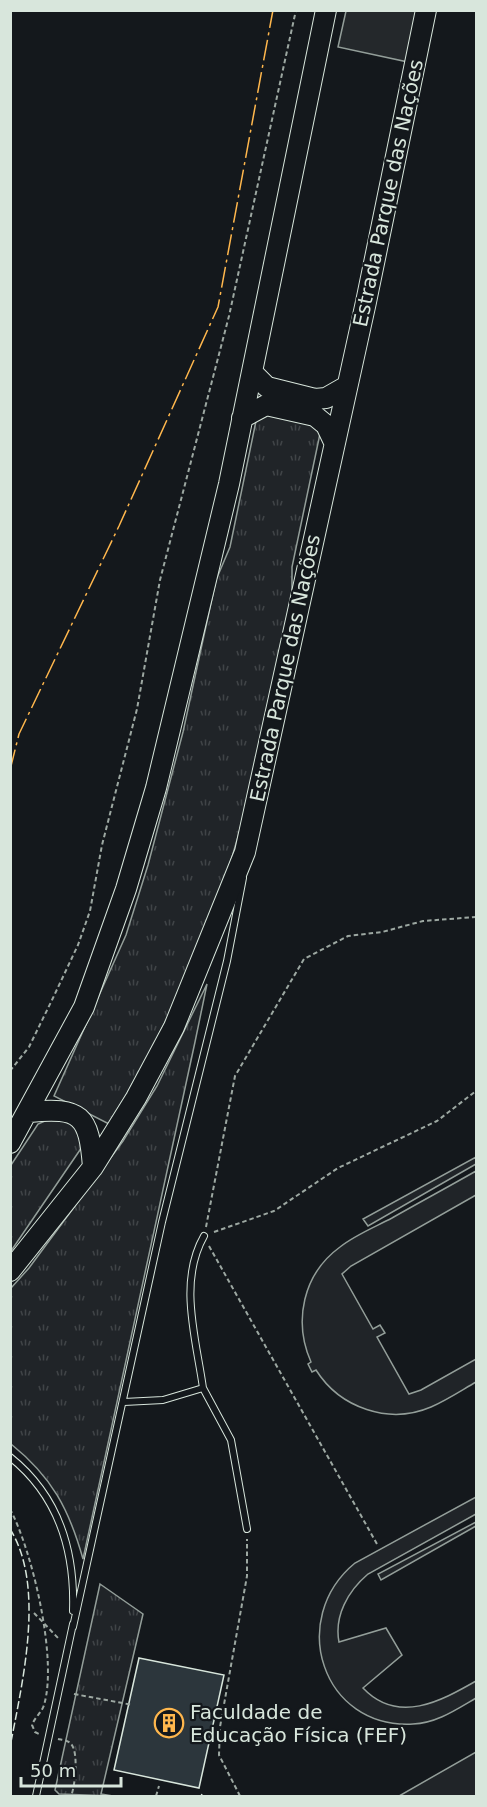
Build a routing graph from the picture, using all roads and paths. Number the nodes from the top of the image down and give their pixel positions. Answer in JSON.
{"nodes":[{"id":1,"x":296,"y":10,"type":"edge"},
{"id":2,"x":326,"y":10,"type":"edge"},
{"id":3,"x":426,"y":10,"type":"edge"},
{"id":4,"x":252,"y":372,"type":"junction"},
{"id":5,"x":347,"y":386,"type":"junction"},
{"id":6,"x":242,"y":418,"type":"junction"},
{"id":7,"x":334,"y":442,"type":"junction"},
{"id":8,"x":245,"y":852,"type":"junction"},
{"id":9,"x":477,"y":917,"type":"edge"},
{"id":10,"x":10,"y":1071,"type":"edge"},
{"id":11,"x":477,"y":1091,"type":"edge"},
{"id":12,"x":29,"y":1112,"type":"junction"},
{"id":13,"x":10,"y":1143,"type":"edge"},
{"id":14,"x":93,"y":1167,"type":"junction"},
{"id":15,"x":204,"y":1236,"type":"junction"},
{"id":16,"x":10,"y":1271,"type":"edge"},
{"id":17,"x":203,"y":1388,"type":"junction"},
{"id":18,"x":124,"y":1402,"type":"junction"},
{"id":19,"x":10,"y":1457,"type":"edge"},
{"id":20,"x":10,"y":1509,"type":"edge"},
{"id":21,"x":247,"y":1529,"type":"joint"},
{"id":22,"x":377,"y":1544,"type":"dead end"},
{"id":23,"x":34,"y":1613,"type":"dead end"},
{"id":24,"x":43,"y":1621,"type":"junction"},
{"id":25,"x":73,"y":1627,"type":"junction"},
{"id":26,"x":59,"y":1639,"type":"dead end"},
{"id":27,"x":74,"y":1694,"type":"dead end"},
{"id":28,"x":133,"y":1705,"type":"dead end"},
{"id":29,"x":44,"y":1736,"type":"dead end"},
{"id":30,"x":66,"y":1740,"type":"dead end"},
{"id":31,"x":159,"y":1786,"type":"dead end"},
{"id":32,"x":36,"y":1797,"type":"edge"},
{"id":33,"x":71,"y":1797,"type":"edge"},
{"id":34,"x":156,"y":1797,"type":"edge"},
{"id":35,"x":240,"y":1797,"type":"edge"}],
"edges":[{"from":1,"to":10,"type":"path"},
{"from":2,"to":4,"type":"highway"},
{"from":3,"to":5,"type":"highway","name":"Estrada Parque das Nações"},
{"from":4,"to":5,"type":"highway"},
{"from":4,"to":6,"type":"highway"},
{"from":5,"to":7,"type":"highway","name":"Estrada Parque das Nações"},
{"from":6,"to":7,"type":"highway"},
{"from":6,"to":12,"type":"highway"},
{"from":7,"to":8,"type":"highway","name":"Estrada Parque das Nações"},
{"from":8,"to":14,"type":"highway","name":"Estrada Parque das Nações"},
{"from":8,"to":18,"type":"lane"},
{"from":9,"to":15,"type":"path"},
{"from":11,"to":15,"type":"path"},
{"from":12,"to":13,"type":"highway"},
{"from":12,"to":14,"type":"highway"},
{"from":14,"to":16,"type":"highway","name":"Estrada Parque das Nações"},
{"from":15,"to":17,"type":"lane"},
{"from":15,"to":22,"type":"path"},
{"from":17,"to":18,"type":"lane"},
{"from":17,"to":21,"type":"lane"},
{"from":18,"to":25,"type":"lane"},
{"from":19,"to":25,"type":"lane"},
{"from":20,"to":24,"type":"path"},
{"from":21,"to":35,"type":"path"},
{"from":23,"to":24,"type":"path"},
{"from":24,"to":26,"type":"path"},
{"from":24,"to":29,"type":"path"},
{"from":25,"to":32,"type":"lane"},
{"from":27,"to":28,"type":"path"},
{"from":30,"to":33,"type":"path"},
{"from":31,"to":34,"type":"path"}]}
